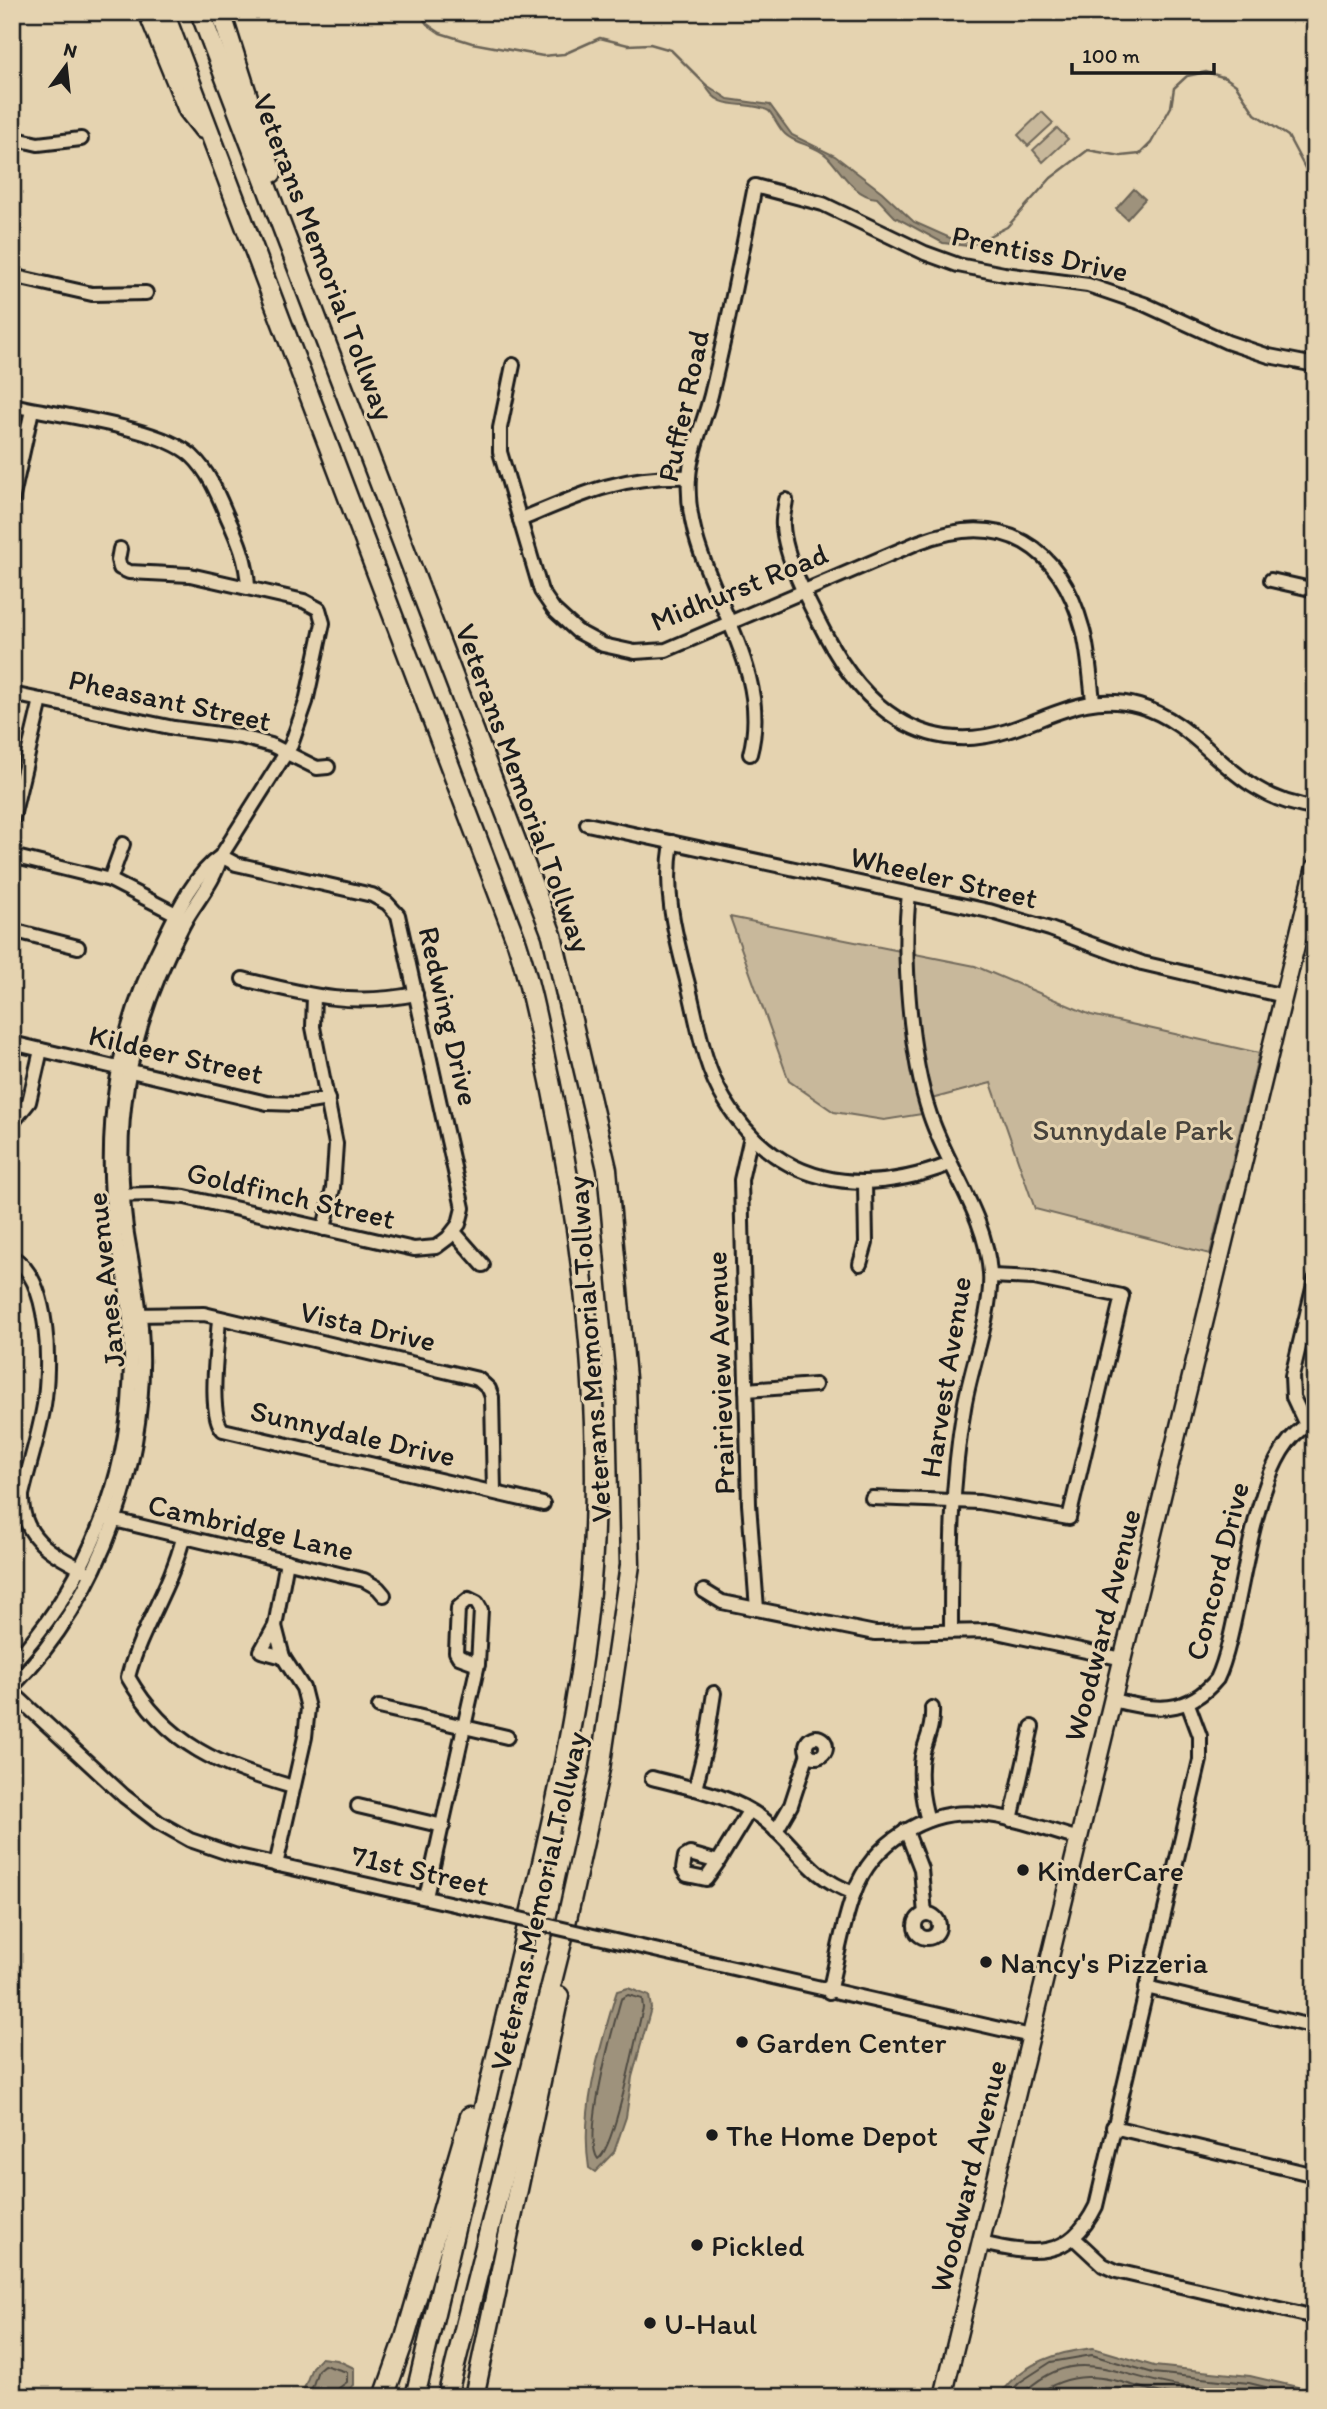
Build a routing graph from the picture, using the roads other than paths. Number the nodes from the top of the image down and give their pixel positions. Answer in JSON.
{"nodes":[{"id":1,"x":148,"y":12,"type":"edge"},
{"id":2,"x":164,"y":12,"type":"edge"},
{"id":3,"x":200,"y":12,"type":"edge"},
{"id":4,"x":221,"y":12,"type":"edge"},
{"id":5,"x":12,"y":138,"type":"edge"},
{"id":6,"x":81,"y":139,"type":"dead end"},
{"id":7,"x":214,"y":143,"type":"junction"},
{"id":8,"x":755,"y":186,"type":"joint"},
{"id":9,"x":286,"y":238,"type":"junction"},
{"id":10,"x":12,"y":276,"type":"edge"},
{"id":11,"x":146,"y":293,"type":"dead end"},
{"id":12,"x":513,"y":365,"type":"dead end"},
{"id":13,"x":1315,"y":365,"type":"edge"},
{"id":14,"x":12,"y":405,"type":"edge"},
{"id":15,"x":32,"y":410,"type":"junction"},
{"id":16,"x":689,"y":477,"type":"junction"},
{"id":17,"x":786,"y":500,"type":"dead end"},
{"id":18,"x":12,"y":501,"type":"edge"},
{"id":19,"x":520,"y":520,"type":"junction"},
{"id":20,"x":120,"y":549,"type":"dead end"},
{"id":21,"x":1271,"y":580,"type":"dead end"},
{"id":22,"x":248,"y":587,"type":"junction"},
{"id":23,"x":802,"y":590,"type":"junction"},
{"id":24,"x":1315,"y":590,"type":"edge"},
{"id":25,"x":730,"y":623,"type":"junction"},
{"id":26,"x":12,"y":694,"type":"edge"},
{"id":27,"x":41,"y":700,"type":"junction"},
{"id":28,"x":1093,"y":700,"type":"junction"},
{"id":29,"x":287,"y":754,"type":"junction"},
{"id":30,"x":750,"y":754,"type":"dead end"},
{"id":31,"x":328,"y":767,"type":"dead end"},
{"id":32,"x":1315,"y":808,"type":"edge"},
{"id":33,"x":12,"y":821,"type":"edge"},
{"id":34,"x":587,"y":824,"type":"dead end"},
{"id":35,"x":673,"y":842,"type":"junction"},
{"id":36,"x":123,"y":845,"type":"dead end"},
{"id":37,"x":12,"y":856,"type":"edge"},
{"id":38,"x":221,"y":856,"type":"junction"},
{"id":39,"x":1315,"y":867,"type":"edge"},
{"id":40,"x":110,"y":880,"type":"junction"},
{"id":41,"x":909,"y":894,"type":"junction"},
{"id":42,"x":181,"y":917,"type":"junction"},
{"id":43,"x":12,"y":930,"type":"edge"},
{"id":44,"x":78,"y":947,"type":"dead end"},
{"id":45,"x":243,"y":979,"type":"dead end"},
{"id":46,"x":416,"y":994,"type":"junction"},
{"id":47,"x":314,"y":996,"type":"junction"},
{"id":48,"x":1284,"y":996,"type":"junction"},
{"id":49,"x":12,"y":1043,"type":"edge"},
{"id":50,"x":41,"y":1050,"type":"junction"},
{"id":51,"x":124,"y":1069,"type":"junction"},
{"id":52,"x":328,"y":1099,"type":"junction"},
{"id":53,"x":13,"y":1122,"type":"edge"},
{"id":54,"x":751,"y":1136,"type":"junction"},
{"id":55,"x":950,"y":1164,"type":"junction"},
{"id":56,"x":865,"y":1184,"type":"junction"},
{"id":57,"x":117,"y":1194,"type":"junction"},
{"id":58,"x":324,"y":1229,"type":"junction"},
{"id":59,"x":454,"y":1232,"type":"junction"},
{"id":60,"x":12,"y":1257,"type":"edge"},
{"id":61,"x":860,"y":1264,"type":"dead end"},
{"id":62,"x":483,"y":1265,"type":"dead end"},
{"id":63,"x":991,"y":1276,"type":"junction"},
{"id":64,"x":1315,"y":1280,"type":"edge"},
{"id":65,"x":134,"y":1315,"type":"junction"},
{"id":66,"x":219,"y":1318,"type":"junction"},
{"id":67,"x":815,"y":1385,"type":"dead end"},
{"id":68,"x":746,"y":1390,"type":"junction"},
{"id":69,"x":1311,"y":1424,"type":"edge"},
{"id":70,"x":494,"y":1491,"type":"junction"},
{"id":71,"x":872,"y":1498,"type":"dead end"},
{"id":72,"x":951,"y":1500,"type":"junction"},
{"id":73,"x":543,"y":1504,"type":"dead end"},
{"id":74,"x":17,"y":1509,"type":"edge"},
{"id":75,"x":108,"y":1519,"type":"junction"},
{"id":76,"x":183,"y":1538,"type":"junction"},
{"id":77,"x":287,"y":1562,"type":"junction"},
{"id":78,"x":85,"y":1570,"type":"junction"},
{"id":79,"x":704,"y":1591,"type":"dead end"},
{"id":80,"x":384,"y":1595,"type":"dead end"},
{"id":81,"x":757,"y":1609,"type":"junction"},
{"id":82,"x":275,"y":1626,"type":"junction"},
{"id":83,"x":951,"y":1631,"type":"junction"},
{"id":84,"x":283,"y":1657,"type":"junction"},
{"id":85,"x":1123,"y":1658,"type":"junction"},
{"id":86,"x":12,"y":1664,"type":"edge"},
{"id":87,"x":478,"y":1664,"type":"junction"},
{"id":88,"x":12,"y":1690,"type":"edge"},
{"id":89,"x":714,"y":1692,"type":"dead end"},
{"id":90,"x":1112,"y":1700,"type":"junction"},
{"id":91,"x":1188,"y":1704,"type":"junction"},
{"id":92,"x":379,"y":1707,"type":"dead end"},
{"id":93,"x":932,"y":1708,"type":"dead end"},
{"id":94,"x":466,"y":1727,"type":"junction"},
{"id":95,"x":1032,"y":1727,"type":"dead end"},
{"id":96,"x":507,"y":1737,"type":"dead end"},
{"id":97,"x":808,"y":1753,"type":"dead end"},
{"id":98,"x":652,"y":1778,"type":"dead end"},
{"id":99,"x":293,"y":1787,"type":"junction"},
{"id":100,"x":695,"y":1789,"type":"junction"},
{"id":101,"x":358,"y":1806,"type":"dead end"},
{"id":102,"x":749,"y":1811,"type":"junction"},
{"id":103,"x":928,"y":1820,"type":"junction"},
{"id":104,"x":1011,"y":1820,"type":"junction"},
{"id":105,"x":443,"y":1826,"type":"junction"},
{"id":106,"x":906,"y":1830,"type":"junction"},
{"id":107,"x":776,"y":1831,"type":"junction"},
{"id":108,"x":1079,"y":1839,"type":"junction"},
{"id":109,"x":718,"y":1862,"type":"dead end"},
{"id":110,"x":276,"y":1865,"type":"junction"},
{"id":111,"x":854,"y":1893,"type":"junction"},
{"id":112,"x":426,"y":1898,"type":"junction"},
{"id":113,"x":925,"y":1914,"type":"dead end"},
{"id":114,"x":561,"y":1946,"type":"junction"},
{"id":115,"x":1146,"y":1987,"type":"junction"},
{"id":116,"x":829,"y":1992,"type":"junction"},
{"id":117,"x":1315,"y":2027,"type":"edge"},
{"id":118,"x":1031,"y":2036,"type":"junction"},
{"id":119,"x":493,"y":2069,"type":"junction"},
{"id":120,"x":1113,"y":2127,"type":"junction"},
{"id":121,"x":1315,"y":2175,"type":"edge"},
{"id":122,"x":1075,"y":2239,"type":"junction"},
{"id":123,"x":981,"y":2243,"type":"junction"},
{"id":124,"x":1315,"y":2317,"type":"edge"},
{"id":125,"x":384,"y":2397,"type":"edge"},
{"id":126,"x":415,"y":2397,"type":"edge"},
{"id":127,"x":447,"y":2397,"type":"edge"},
{"id":128,"x":474,"y":2397,"type":"edge"},
{"id":129,"x":943,"y":2397,"type":"edge"}],
"edges":[{"from":1,"to":7,"type":"highway"},
{"from":2,"to":7,"type":"highway","name":"Veterans Memorial Tollway"},
{"from":3,"to":9,"type":"highway","name":"Veterans Memorial Tollway"},
{"from":4,"to":9,"type":"highway"},
{"from":5,"to":6,"type":"street"},
{"from":7,"to":119,"type":"highway","name":"Veterans Memorial Tollway"},
{"from":8,"to":13,"type":"street","name":"Prentiss Drive"},
{"from":8,"to":16,"type":"street","name":"Puffer Road"},
{"from":9,"to":114,"type":"highway","name":"Veterans Memorial Tollway"},
{"from":10,"to":11,"type":"street"},
{"from":12,"to":19,"type":"street","name":"Midhurst Road"},
{"from":14,"to":15,"type":"street"},
{"from":15,"to":18,"type":"street"},
{"from":15,"to":22,"type":"street"},
{"from":16,"to":19,"type":"street"},
{"from":16,"to":25,"type":"street","name":"Puffer Road"},
{"from":17,"to":23,"type":"street"},
{"from":19,"to":25,"type":"street","name":"Midhurst Road"},
{"from":20,"to":22,"type":"street"},
{"from":21,"to":24,"type":"street"},
{"from":22,"to":29,"type":"street","name":"Janes Avenue"},
{"from":23,"to":25,"type":"street","name":"Midhurst Road"},
{"from":23,"to":28,"type":"street"},
{"from":23,"to":28,"type":"street","name":"Midhurst Road"},
{"from":25,"to":30,"type":"street","name":"Puffer Road"},
{"from":26,"to":27,"type":"street","name":"Pheasant Street"},
{"from":27,"to":29,"type":"street","name":"Pheasant Street"},
{"from":27,"to":33,"type":"street"},
{"from":28,"to":32,"type":"street"},
{"from":29,"to":31,"type":"street","name":"Pheasant Street"},
{"from":29,"to":38,"type":"street","name":"Janes Avenue"},
{"from":34,"to":35,"type":"street","name":"Wheeler Street"},
{"from":35,"to":41,"type":"street","name":"Wheeler Street"},
{"from":35,"to":54,"type":"street"},
{"from":36,"to":40,"type":"street"},
{"from":37,"to":40,"type":"street"},
{"from":38,"to":42,"type":"street","name":"Janes Avenue"},
{"from":38,"to":46,"type":"street","name":"Redwing Drive"},
{"from":39,"to":48,"type":"main road","name":"Woodward Avenue"},
{"from":40,"to":42,"type":"street"},
{"from":41,"to":48,"type":"street","name":"Wheeler Street"},
{"from":41,"to":55,"type":"street","name":"Harvest Avenue"},
{"from":42,"to":51,"type":"street","name":"Janes Avenue"},
{"from":43,"to":44,"type":"street"},
{"from":45,"to":47,"type":"street"},
{"from":46,"to":47,"type":"street"},
{"from":46,"to":59,"type":"street","name":"Redwing Drive"},
{"from":47,"to":52,"type":"street"},
{"from":48,"to":85,"type":"main road","name":"Woodward Avenue"},
{"from":49,"to":50,"type":"street","name":"Kildeer Street"},
{"from":50,"to":51,"type":"street","name":"Kildeer Street"},
{"from":50,"to":53,"type":"street"},
{"from":51,"to":52,"type":"street","name":"Kildeer Street"},
{"from":51,"to":57,"type":"street","name":"Janes Avenue"},
{"from":52,"to":58,"type":"street"},
{"from":54,"to":56,"type":"street"},
{"from":54,"to":68,"type":"street","name":"Prairieview Avenue"},
{"from":55,"to":56,"type":"street"},
{"from":55,"to":63,"type":"street","name":"Harvest Avenue"},
{"from":56,"to":61,"type":"street"},
{"from":57,"to":58,"type":"street","name":"Goldfinch Street"},
{"from":57,"to":65,"type":"street","name":"Janes Avenue"},
{"from":58,"to":59,"type":"street","name":"Goldfinch Street"},
{"from":59,"to":62,"type":"street"},
{"from":60,"to":74,"type":"street"},
{"from":63,"to":72,"type":"street","name":"Harvest Avenue"},
{"from":63,"to":72,"type":"street"},
{"from":64,"to":69,"type":"street"},
{"from":65,"to":66,"type":"street","name":"Vista Drive"},
{"from":65,"to":75,"type":"street","name":"Janes Avenue"},
{"from":66,"to":70,"type":"street","name":"Vista Drive"},
{"from":66,"to":70,"type":"street","name":"Sunnydale Drive"},
{"from":67,"to":68,"type":"street"},
{"from":68,"to":81,"type":"street","name":"Prairieview Avenue"},
{"from":69,"to":91,"type":"street","name":"Concord Drive"},
{"from":70,"to":73,"type":"street","name":"Sunnydale Drive"},
{"from":71,"to":72,"type":"street"},
{"from":72,"to":83,"type":"street","name":"Harvest Avenue"},
{"from":74,"to":78,"type":"street"},
{"from":75,"to":76,"type":"street","name":"Cambridge Lane"},
{"from":75,"to":78,"type":"street","name":"Janes Avenue"},
{"from":76,"to":77,"type":"street","name":"Cambridge Lane"},
{"from":76,"to":99,"type":"street"},
{"from":77,"to":80,"type":"street","name":"Cambridge Lane"},
{"from":77,"to":82,"type":"street"},
{"from":78,"to":86,"type":"street","name":"Janes Avenue"},
{"from":78,"to":88,"type":"street","name":"Janes Avenue"},
{"from":79,"to":81,"type":"street"},
{"from":81,"to":83,"type":"street"},
{"from":82,"to":84,"type":"street"},
{"from":82,"to":84,"type":"street"},
{"from":83,"to":85,"type":"street"},
{"from":84,"to":99,"type":"street"},
{"from":85,"to":90,"type":"main road","name":"Woodward Avenue"},
{"from":87,"to":87,"type":"street"},
{"from":87,"to":94,"type":"street"},
{"from":88,"to":110,"type":"street","name":"71st Street"},
{"from":89,"to":100,"type":"street"},
{"from":90,"to":91,"type":"street","name":"Concord Drive"},
{"from":90,"to":108,"type":"main road","name":"Woodward Avenue"},
{"from":91,"to":115,"type":"street"},
{"from":92,"to":94,"type":"street"},
{"from":93,"to":103,"type":"street"},
{"from":94,"to":96,"type":"street"},
{"from":94,"to":105,"type":"street"},
{"from":95,"to":104,"type":"street"},
{"from":97,"to":107,"type":"street"},
{"from":98,"to":100,"type":"street"},
{"from":99,"to":110,"type":"street"},
{"from":100,"to":102,"type":"street"},
{"from":101,"to":105,"type":"street"},
{"from":102,"to":107,"type":"street"},
{"from":102,"to":109,"type":"street"},
{"from":103,"to":104,"type":"street"},
{"from":103,"to":106,"type":"street"},
{"from":104,"to":108,"type":"street"},
{"from":105,"to":112,"type":"street"},
{"from":106,"to":111,"type":"street"},
{"from":106,"to":113,"type":"street"},
{"from":107,"to":111,"type":"street"},
{"from":108,"to":118,"type":"main road","name":"Woodward Avenue"},
{"from":110,"to":112,"type":"street","name":"71st Street"},
{"from":111,"to":116,"type":"street"},
{"from":112,"to":116,"type":"street","name":"71st Street","bridge":true},
{"from":114,"to":127,"type":"highway","name":"Veterans Memorial Tollway"},
{"from":114,"to":128,"type":"highway"},
{"from":115,"to":117,"type":"street"},
{"from":115,"to":120,"type":"street"},
{"from":116,"to":118,"type":"street","name":"71st Street"},
{"from":118,"to":123,"type":"main road","name":"Woodward Avenue"},
{"from":119,"to":125,"type":"highway"},
{"from":119,"to":126,"type":"highway","name":"Veterans Memorial Tollway"},
{"from":120,"to":121,"type":"street"},
{"from":120,"to":122,"type":"street"},
{"from":122,"to":123,"type":"street"},
{"from":122,"to":124,"type":"street"},
{"from":123,"to":129,"type":"main road","name":"Woodward Avenue"}]}
